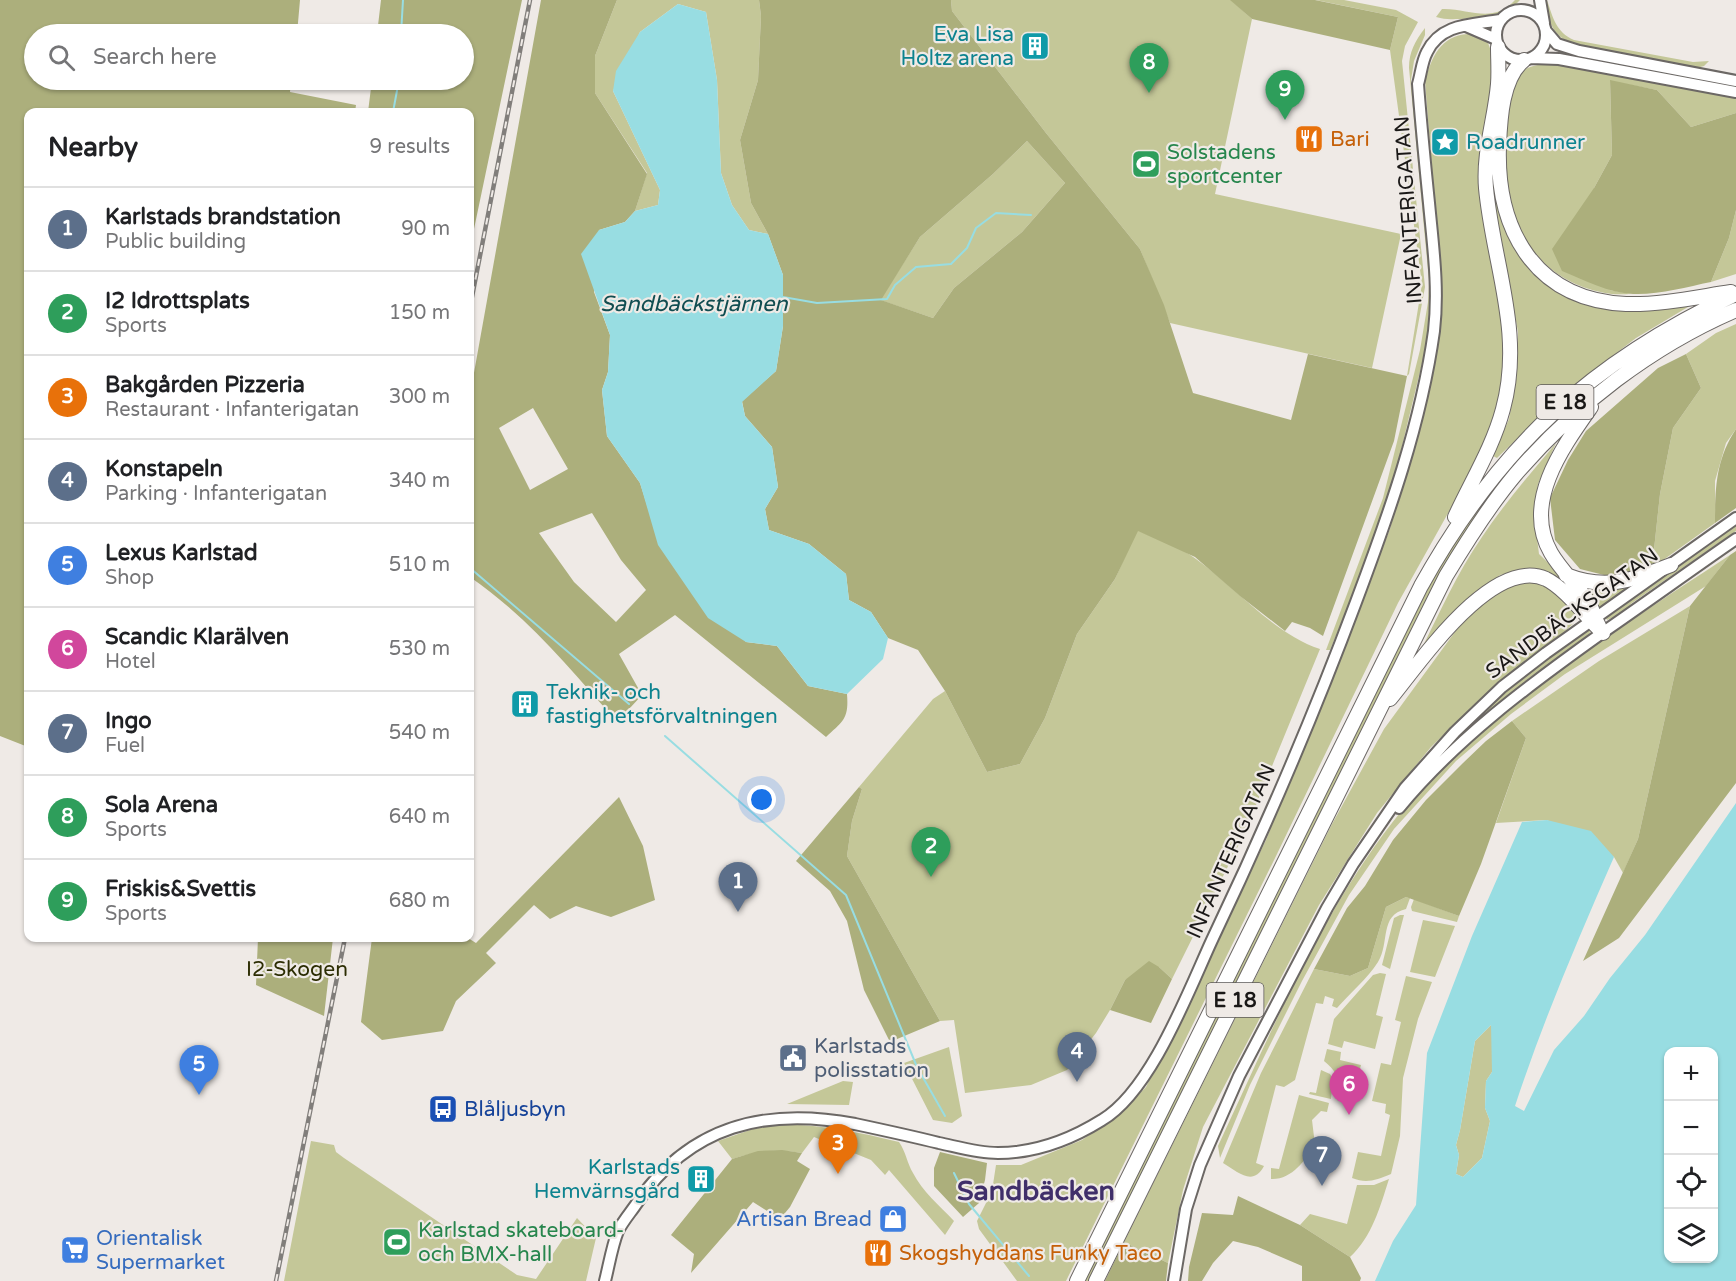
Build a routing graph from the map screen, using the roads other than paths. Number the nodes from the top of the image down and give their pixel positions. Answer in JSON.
{"nodes":[{"id":1,"x":1522,"y":0,"type":"edge"},
{"id":2,"x":1540,"y":0,"type":"edge"},
{"id":3,"x":1514,"y":10,"type":"junction"},
{"id":4,"x":1500,"y":20,"type":"junction"},
{"id":5,"x":1466,"y":26,"type":"junction"},
{"id":6,"x":1545,"y":27,"type":"junction"},
{"id":7,"x":1497,"y":43,"type":"junction"},
{"id":8,"x":1527,"y":59,"type":"junction"},
{"id":9,"x":1736,"y":81,"type":"edge"},
{"id":10,"x":1736,"y":92,"type":"edge"},
{"id":11,"x":1736,"y":293,"type":"edge"},
{"id":12,"x":1736,"y":310,"type":"edge"},
{"id":13,"x":1602,"y":392,"type":"junction"},
{"id":14,"x":1736,"y":518,"type":"edge"},
{"id":15,"x":1736,"y":539,"type":"edge"},
{"id":16,"x":1437,"y":558,"type":"junction"},
{"id":17,"x":1671,"y":565,"type":"junction"},
{"id":18,"x":1566,"y":575,"type":"junction"},
{"id":19,"x":1593,"y":620,"type":"junction"},
{"id":20,"x":1603,"y":633,"type":"junction"},
{"id":21,"x":1374,"y":720,"type":"junction"},
{"id":22,"x":1353,"y":864,"type":"junction"},
{"id":23,"x":605,"y":1281,"type":"edge"},
{"id":24,"x":1077,"y":1281,"type":"edge"},
{"id":25,"x":1096,"y":1281,"type":"edge"},
{"id":26,"x":1174,"y":1281,"type":"edge"}],
"edges":[{"from":1,"to":3,"type":"street"},
{"from":2,"to":6,"type":"street"},
{"from":3,"to":4,"type":"street"},
{"from":3,"to":6,"type":"street"},
{"from":4,"to":5,"type":"street","name":"INFANTERIGATAN"},
{"from":4,"to":7,"type":"street"},
{"from":5,"to":7,"type":"street"},
{"from":5,"to":23,"type":"street","name":"INFANTERIGATAN"},
{"from":6,"to":8,"type":"street"},
{"from":6,"to":9,"type":"street"},
{"from":7,"to":8,"type":"street"},
{"from":7,"to":16,"type":"highway"},
{"from":8,"to":10,"type":"street"},
{"from":8,"to":11,"type":"highway"},
{"from":11,"to":16,"type":"highway","number":"E 18"},
{"from":12,"to":13,"type":"highway","number":"E 18"},
{"from":13,"to":18,"type":"highway"},
{"from":13,"to":21,"type":"highway","number":"E 18"},
{"from":14,"to":17,"type":"street","name":"SANDBÄCKSGATAN"},
{"from":15,"to":20,"type":"street","name":"SANDBÄCKSGATAN"},
{"from":16,"to":24,"type":"highway","number":"E 18"},
{"from":17,"to":18,"type":"highway"},
{"from":17,"to":19,"type":"street","name":"SANDBÄCKSGATAN"},
{"from":18,"to":19,"type":"highway"},
{"from":19,"to":20,"type":"highway"},
{"from":19,"to":21,"type":"highway"},
{"from":19,"to":22,"type":"street","name":"SANDBÄCKSGATAN"},
{"from":20,"to":22,"type":"street","name":"SANDBÄCKSGATAN"},
{"from":21,"to":25,"type":"highway","number":"E 18"},
{"from":22,"to":26,"type":"street","name":"SANDBÄCKSGATAN"}]}
